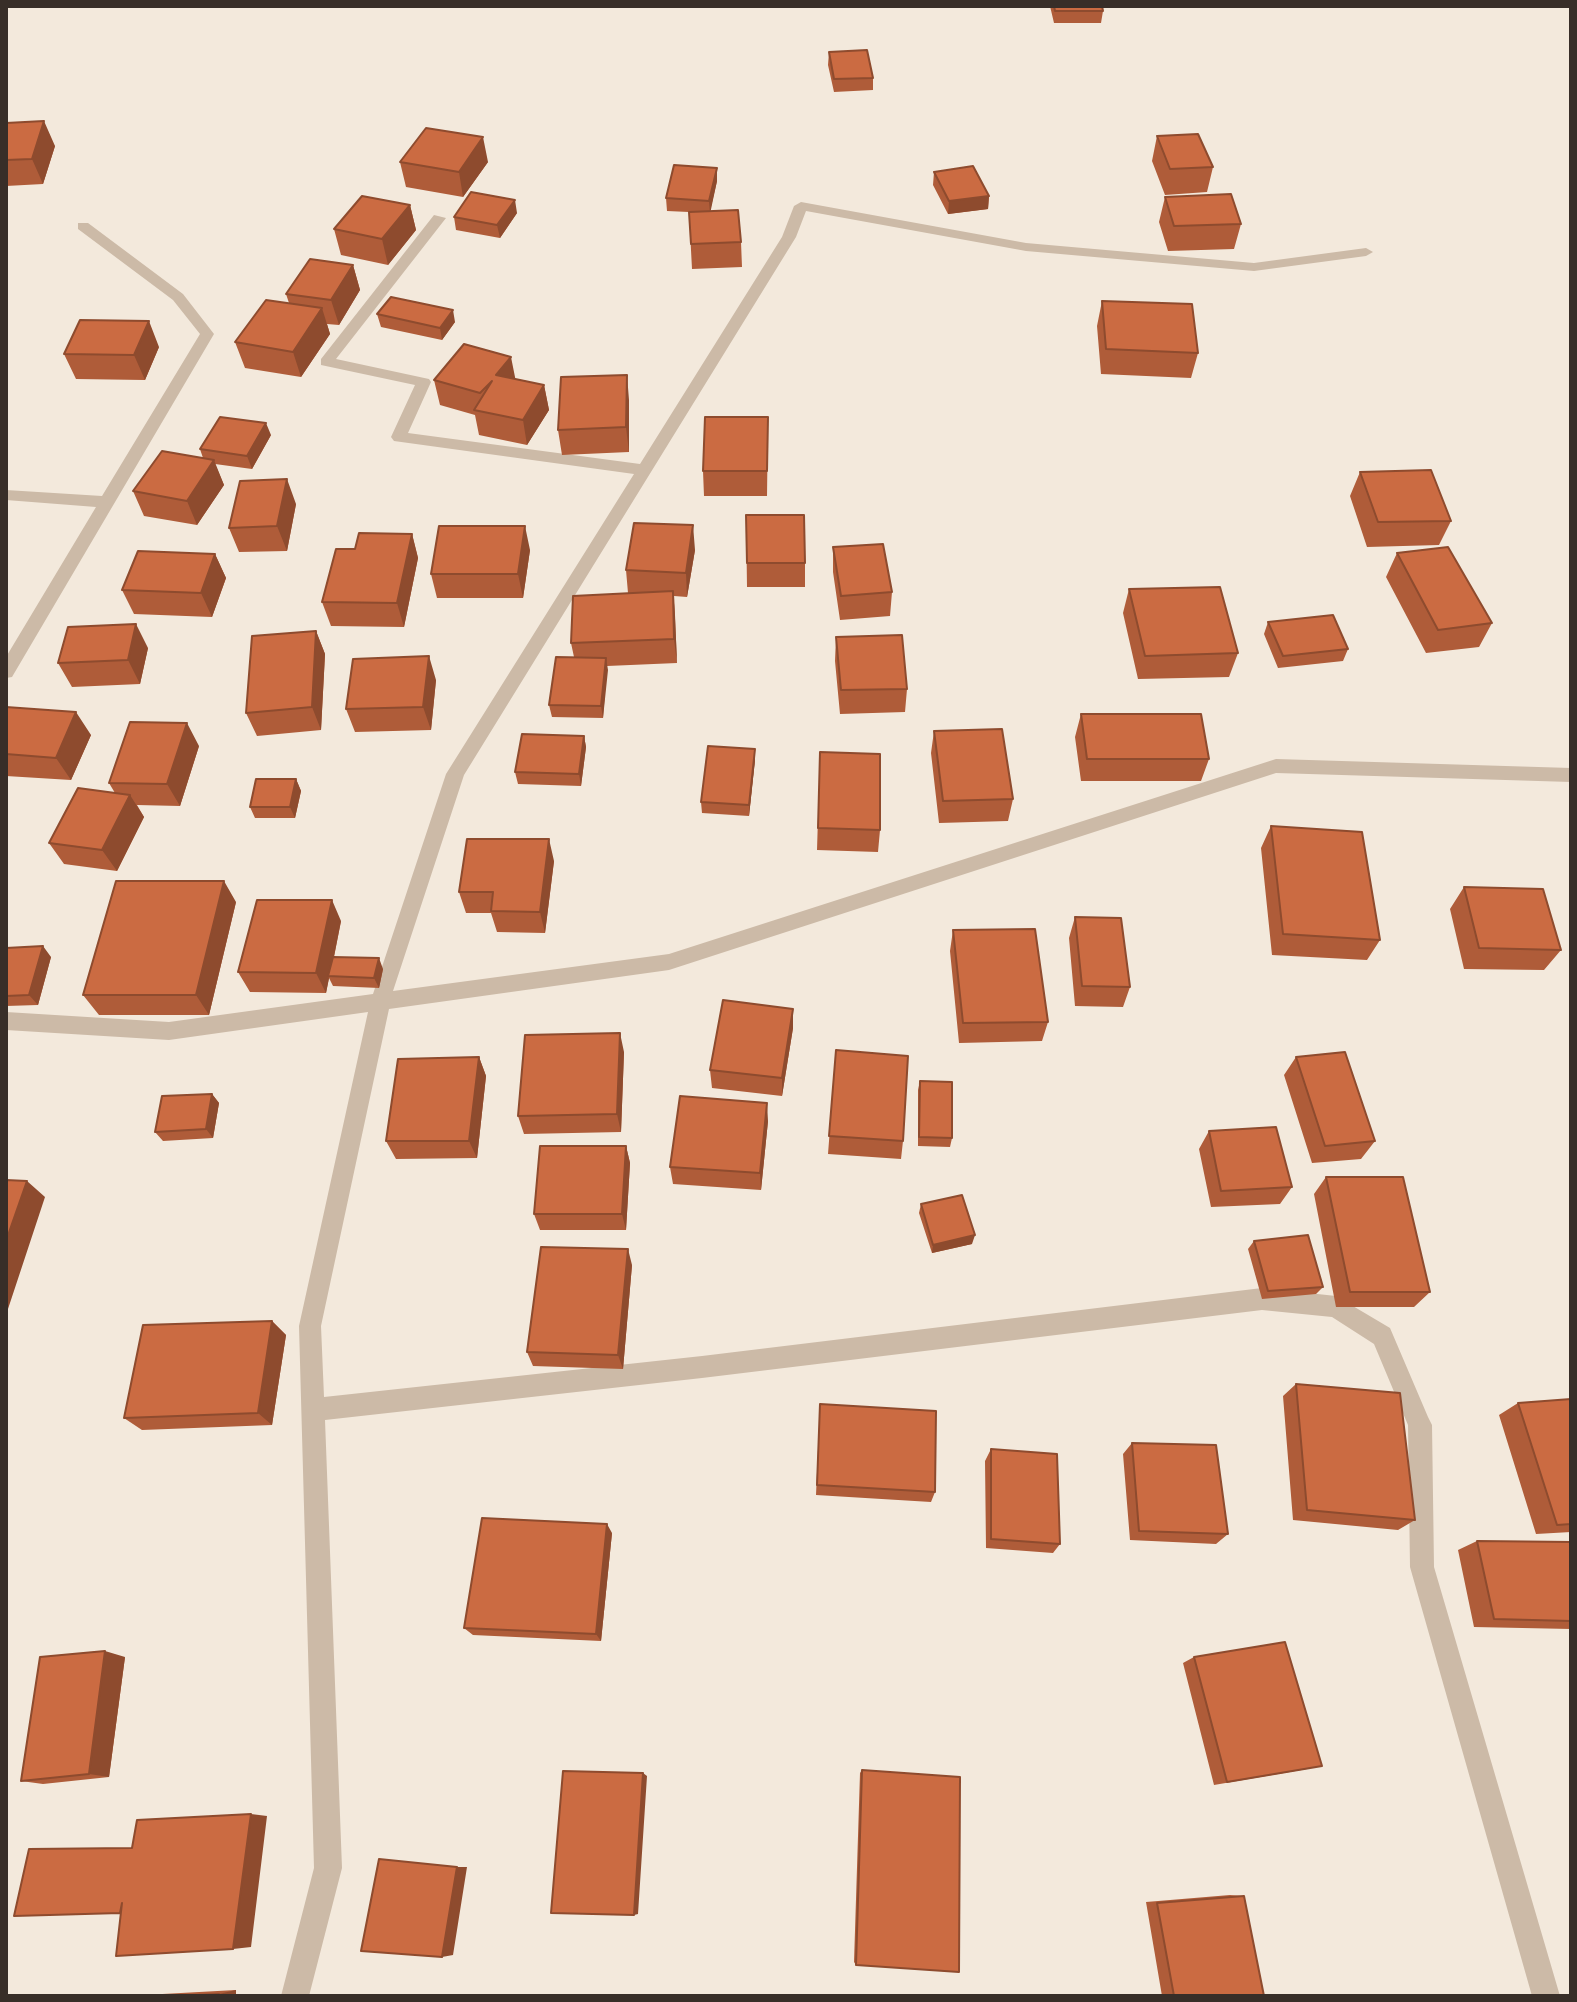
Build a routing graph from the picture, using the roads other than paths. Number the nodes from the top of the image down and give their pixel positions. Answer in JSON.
{"nodes":[{"id":1,"x":439,"y":218,"type":"dead end"},
{"id":2,"x":83,"y":226,"type":"dead end"},
{"id":3,"x":1366,"y":252,"type":"dead end"},
{"id":4,"x":645,"y":470,"type":"junction"},
{"id":5,"x":6,"y":495,"type":"edge"},
{"id":6,"x":107,"y":502,"type":"junction"},
{"id":7,"x":6,"y":672,"type":"edge"},
{"id":8,"x":1571,"y":775,"type":"edge"},
{"id":9,"x":381,"y":999,"type":"junction"},
{"id":10,"x":6,"y":1021,"type":"edge"},
{"id":11,"x":313,"y":1410,"type":"junction"},
{"id":12,"x":295,"y":1996,"type":"edge"},
{"id":13,"x":1546,"y":1996,"type":"edge"}],
"edges":[{"from":1,"to":4,"type":"street"},
{"from":2,"to":6,"type":"street"},
{"from":3,"to":4,"type":"street"},
{"from":4,"to":9,"type":"street"},
{"from":5,"to":6,"type":"street"},
{"from":6,"to":7,"type":"street"},
{"from":8,"to":9,"type":"street"},
{"from":9,"to":10,"type":"street"},
{"from":9,"to":11,"type":"street"},
{"from":11,"to":12,"type":"street"},
{"from":11,"to":13,"type":"street"}]}
